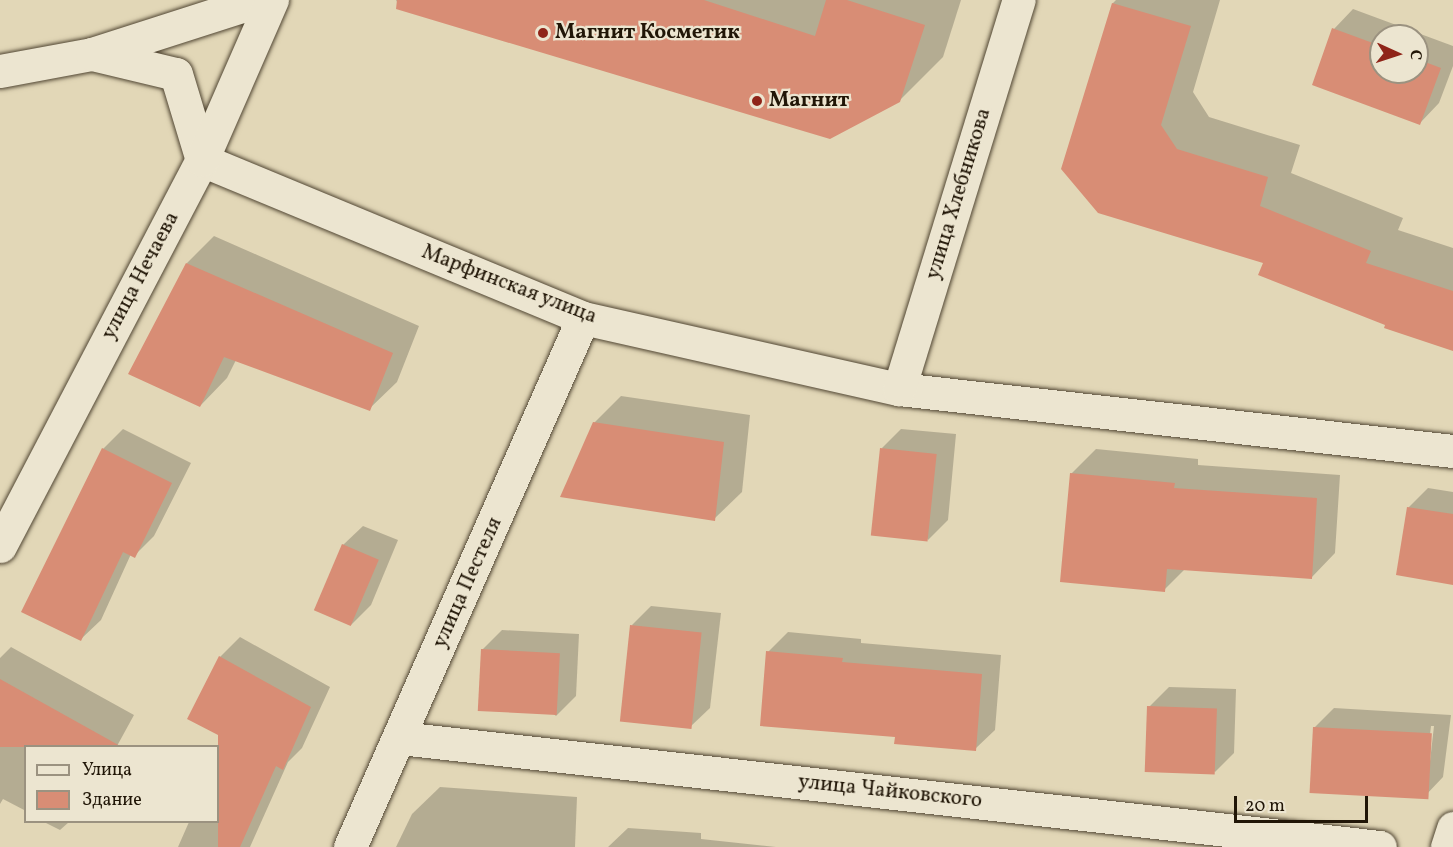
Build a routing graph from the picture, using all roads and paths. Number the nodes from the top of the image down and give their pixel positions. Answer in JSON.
{"nodes":[{"id":1,"x":260,"y":0,"type":"edge"},
{"id":2,"x":272,"y":0,"type":"edge"},
{"id":3,"x":1019,"y":0,"type":"edge"},
{"id":4,"x":92,"y":54,"type":"junction"},
{"id":5,"x":0,"y":71,"type":"edge"},
{"id":6,"x":202,"y":160,"type":"junction"},
{"id":7,"x":583,"y":318,"type":"junction"},
{"id":8,"x":899,"y":389,"type":"junction"},
{"id":9,"x":1453,"y":451,"type":"edge"},
{"id":10,"x":0,"y":546,"type":"edge"},
{"id":11,"x":400,"y":738,"type":"junction"},
{"id":12,"x":1453,"y":828,"type":"edge"},
{"id":13,"x":350,"y":847,"type":"edge"},
{"id":14,"x":1380,"y":847,"type":"edge"},
{"id":15,"x":1447,"y":847,"type":"edge"}],
"edges":[{"from":1,"to":4,"type":"street"},
{"from":2,"to":6,"type":"street","name":"улица Нечаева"},
{"from":3,"to":8,"type":"street","name":"улица Хлебникова"},
{"from":4,"to":5,"type":"street"},
{"from":4,"to":6,"type":"street"},
{"from":6,"to":7,"type":"street","name":"Марфинская улица"},
{"from":6,"to":10,"type":"street","name":"улица Нечаева"},
{"from":7,"to":8,"type":"street","name":"Марфинская улица"},
{"from":7,"to":11,"type":"street","name":"улица Пестеля"},
{"from":8,"to":9,"type":"street","name":"Марфинская улица"},
{"from":11,"to":13,"type":"street","name":"улица Пестеля"},
{"from":11,"to":14,"type":"street","name":"улица Чайковского"},
{"from":12,"to":15,"type":"street"}]}
